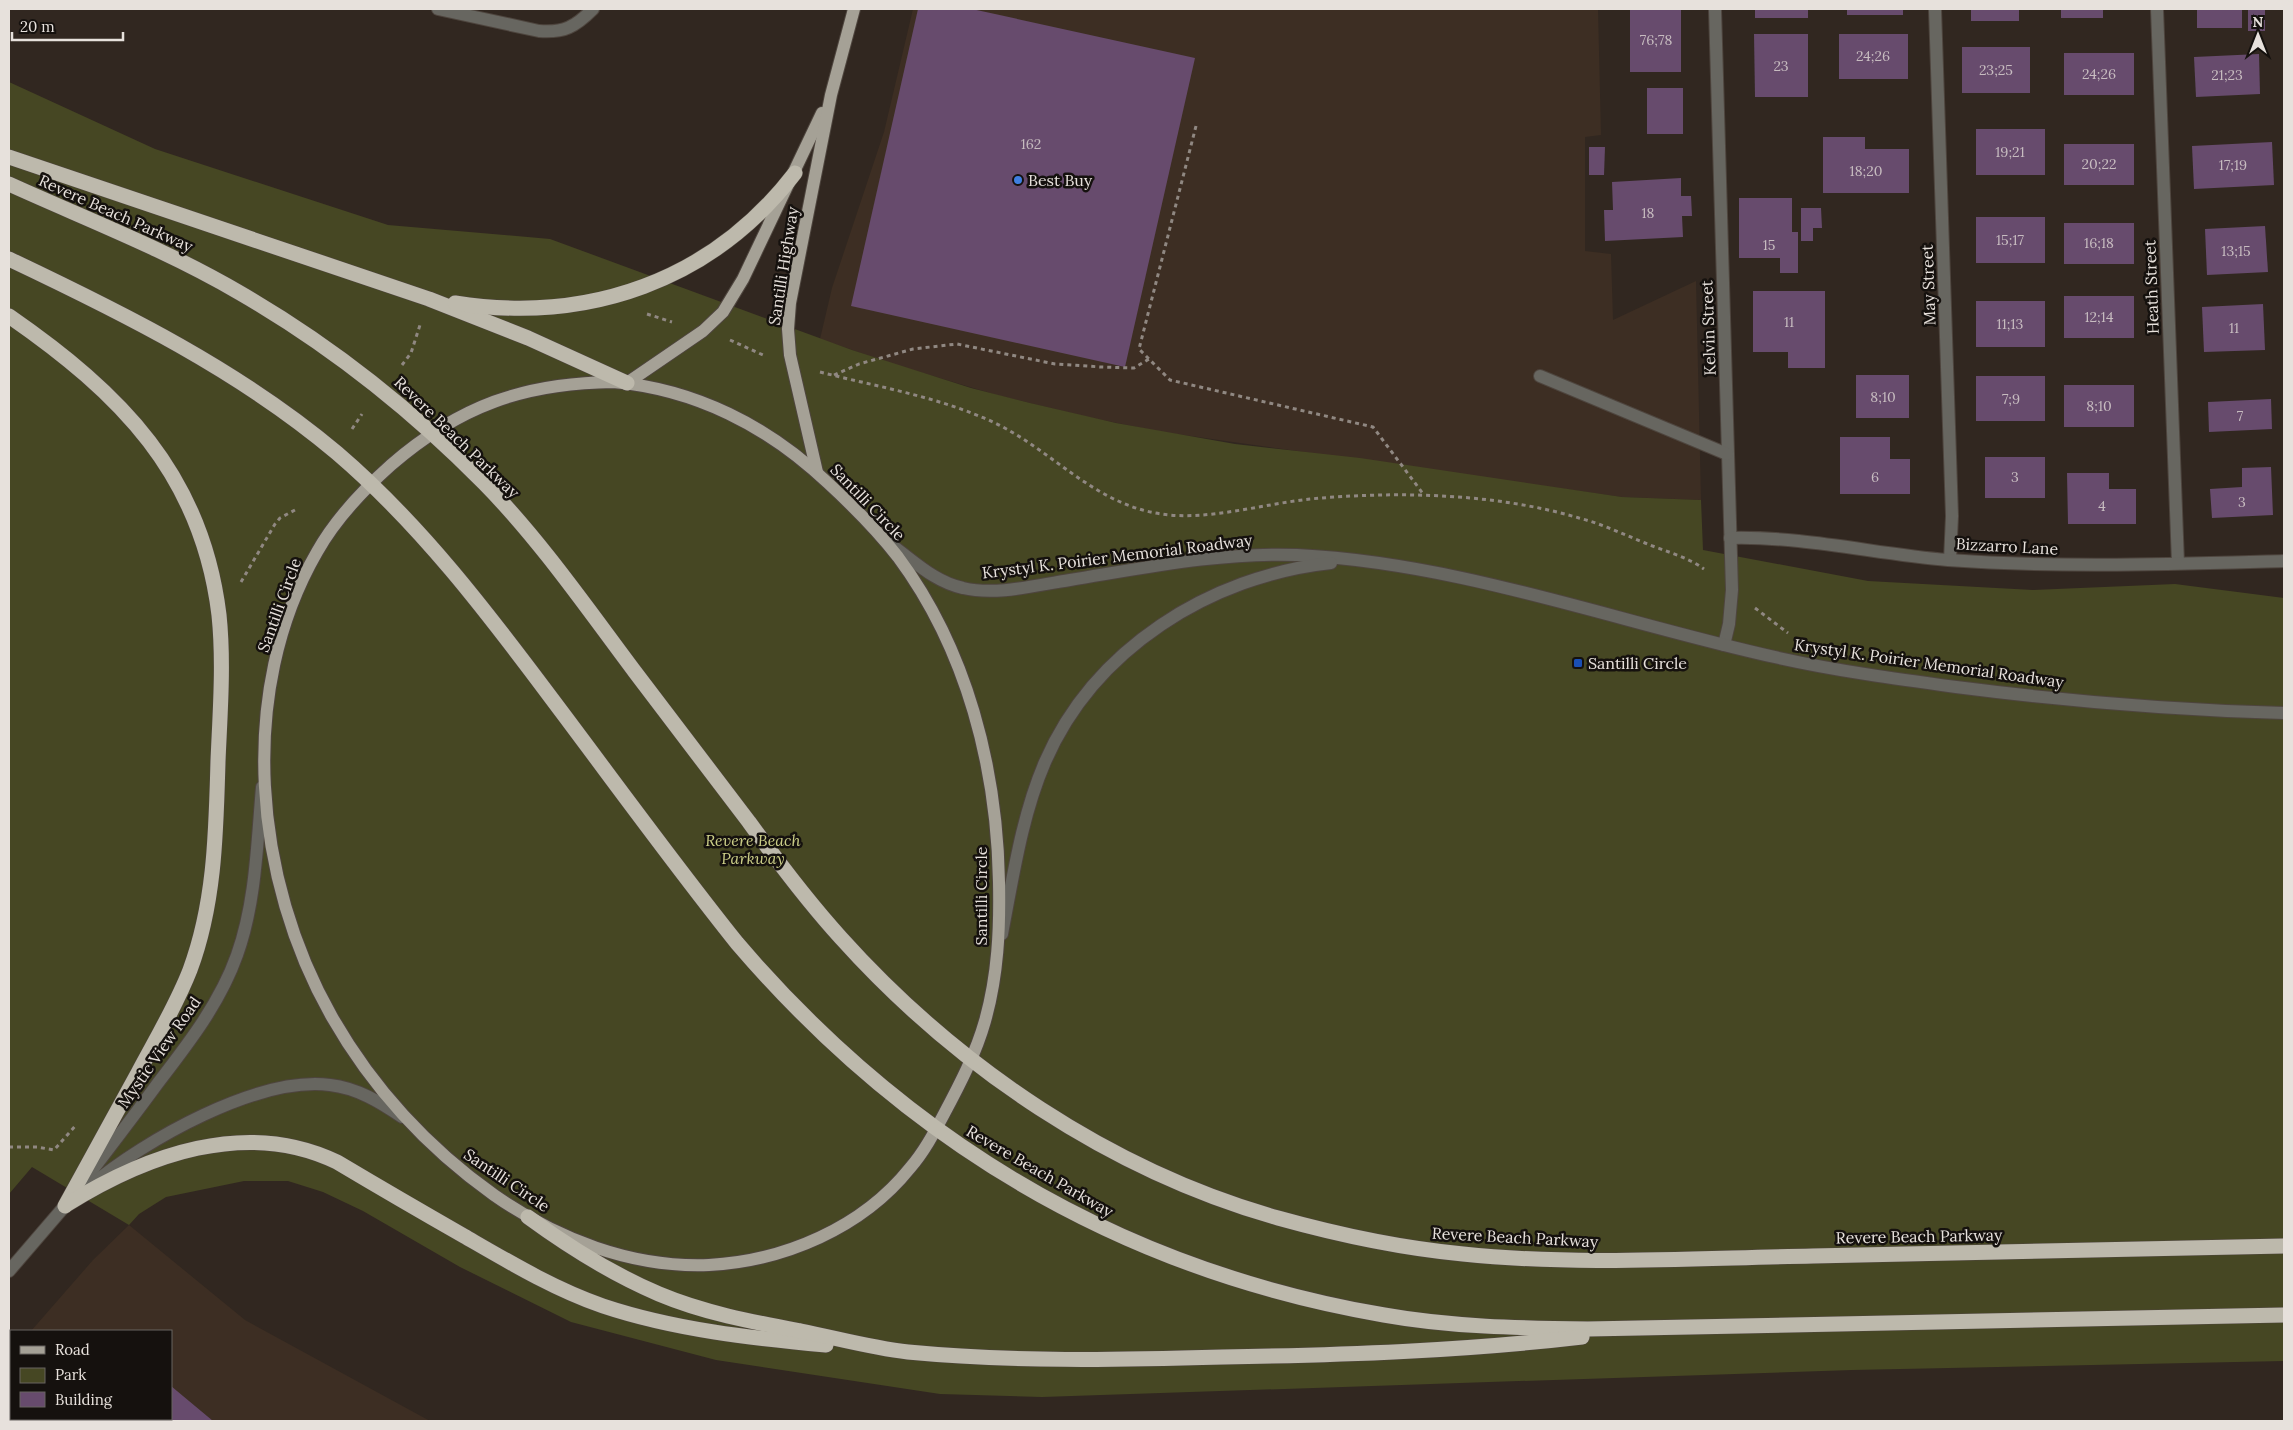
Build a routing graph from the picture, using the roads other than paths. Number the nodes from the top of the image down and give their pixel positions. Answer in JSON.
{"nodes":[{"id":1,"x":438,"y":9,"type":"edge"},
{"id":2,"x":593,"y":9,"type":"edge"},
{"id":3,"x":854,"y":9,"type":"edge"},
{"id":4,"x":1715,"y":9,"type":"edge"},
{"id":5,"x":1935,"y":9,"type":"edge"},
{"id":6,"x":2157,"y":9,"type":"edge"},
{"id":7,"x":831,"y":95,"type":"junction"},
{"id":8,"x":9,"y":157,"type":"edge"},
{"id":9,"x":795,"y":173,"type":"junction"},
{"id":10,"x":9,"y":184,"type":"edge"},
{"id":11,"x":9,"y":259,"type":"edge"},
{"id":12,"x":429,"y":299,"type":"junction"},
{"id":13,"x":9,"y":316,"type":"edge"},
{"id":14,"x":1540,"y":376,"type":"dead end"},
{"id":15,"x":627,"y":383,"type":"junction"},
{"id":16,"x":432,"y":432,"type":"junction"},
{"id":17,"x":1728,"y":454,"type":"junction"},
{"id":18,"x":817,"y":472,"type":"junction"},
{"id":19,"x":370,"y":484,"type":"junction"},
{"id":20,"x":882,"y":538,"type":"junction"},
{"id":21,"x":1730,"y":538,"type":"junction"},
{"id":22,"x":1950,"y":560,"type":"junction"},
{"id":23,"x":2284,"y":561,"type":"edge"},
{"id":24,"x":1370,"y":563,"type":"junction"},
{"id":25,"x":2178,"y":564,"type":"junction"},
{"id":26,"x":1724,"y":645,"type":"junction"},
{"id":27,"x":2284,"y":713,"type":"edge"},
{"id":28,"x":264,"y":752,"type":"junction"},
{"id":29,"x":997,"y":964,"type":"junction"},
{"id":30,"x":971,"y":1058,"type":"junction"},
{"id":31,"x":408,"y":1120,"type":"junction"},
{"id":32,"x":935,"y":1129,"type":"junction"},
{"id":33,"x":65,"y":1206,"type":"junction"},
{"id":34,"x":528,"y":1217,"type":"junction"},
{"id":35,"x":2284,"y":1246,"type":"edge"},
{"id":36,"x":9,"y":1271,"type":"edge"},
{"id":37,"x":2284,"y":1315,"type":"edge"},
{"id":38,"x":1655,"y":1328,"type":"junction"},
{"id":39,"x":904,"y":1352,"type":"junction"}],
"edges":[{"from":1,"to":2,"type":"street"},
{"from":3,"to":7,"type":"main road","name":"Santilli Highway"},
{"from":4,"to":17,"type":"street","name":"Kelvin Street"},
{"from":5,"to":22,"type":"street","name":"May Street"},
{"from":6,"to":25,"type":"street","name":"Heath Street"},
{"from":7,"to":9,"type":"main road","name":"Santilli Highway"},
{"from":7,"to":18,"type":"main road","name":"Santilli Highway"},
{"from":8,"to":12,"type":"highway"},
{"from":9,"to":12,"type":"highway"},
{"from":9,"to":15,"type":"main road","name":"Santilli Highway"},
{"from":10,"to":16,"type":"highway","name":"Revere Beach Parkway"},
{"from":11,"to":19,"type":"highway","name":"Revere Beach Parkway"},
{"from":12,"to":15,"type":"highway"},
{"from":13,"to":33,"type":"highway"},
{"from":14,"to":17,"type":"street"},
{"from":15,"to":16,"type":"main road","name":"Santilli Circle"},
{"from":15,"to":18,"type":"main road","name":"Santilli Circle"},
{"from":16,"to":19,"type":"main road","name":"Santilli Circle"},
{"from":16,"to":30,"type":"highway","name":"Revere Beach Parkway"},
{"from":17,"to":21,"type":"street","name":"Kelvin Street"},
{"from":18,"to":20,"type":"main road","name":"Santilli Circle"},
{"from":19,"to":28,"type":"main road","name":"Santilli Circle"},
{"from":19,"to":32,"type":"highway","name":"Revere Beach Parkway"},
{"from":20,"to":24,"type":"street","name":"Krystyl K. Poirier Memorial Roadway"},
{"from":20,"to":29,"type":"main road","name":"Santilli Circle"},
{"from":21,"to":22,"type":"street","name":"Bizzarro Lane"},
{"from":21,"to":26,"type":"street","name":"Kelvin Street"},
{"from":22,"to":25,"type":"street","name":"Bizzarro Lane"},
{"from":23,"to":25,"type":"street","name":"Bizzarro Lane"},
{"from":24,"to":26,"type":"street","name":"Krystyl K. Poirier Memorial Roadway"},
{"from":24,"to":29,"type":"street","name":"Krystyl K. Poirier Memorial Roadway"},
{"from":26,"to":27,"type":"street","name":"Krystyl K. Poirier Memorial Roadway"},
{"from":28,"to":31,"type":"main road","name":"Santilli Circle"},
{"from":28,"to":33,"type":"street","name":"Mystic View Road"},
{"from":29,"to":30,"type":"main road","name":"Santilli Circle"},
{"from":30,"to":32,"type":"main road","name":"Santilli Circle"},
{"from":30,"to":35,"type":"highway","name":"Revere Beach Parkway"},
{"from":31,"to":33,"type":"street","name":"Mystic View Road"},
{"from":31,"to":34,"type":"main road","name":"Santilli Circle"},
{"from":32,"to":34,"type":"main road","name":"Santilli Circle"},
{"from":32,"to":38,"type":"highway","name":"Revere Beach Parkway"},
{"from":33,"to":36,"type":"street","name":"Mystic View Road"},
{"from":33,"to":39,"type":"highway"},
{"from":34,"to":39,"type":"highway"},
{"from":37,"to":38,"type":"highway","name":"Revere Beach Parkway"},
{"from":38,"to":39,"type":"highway"}]}
